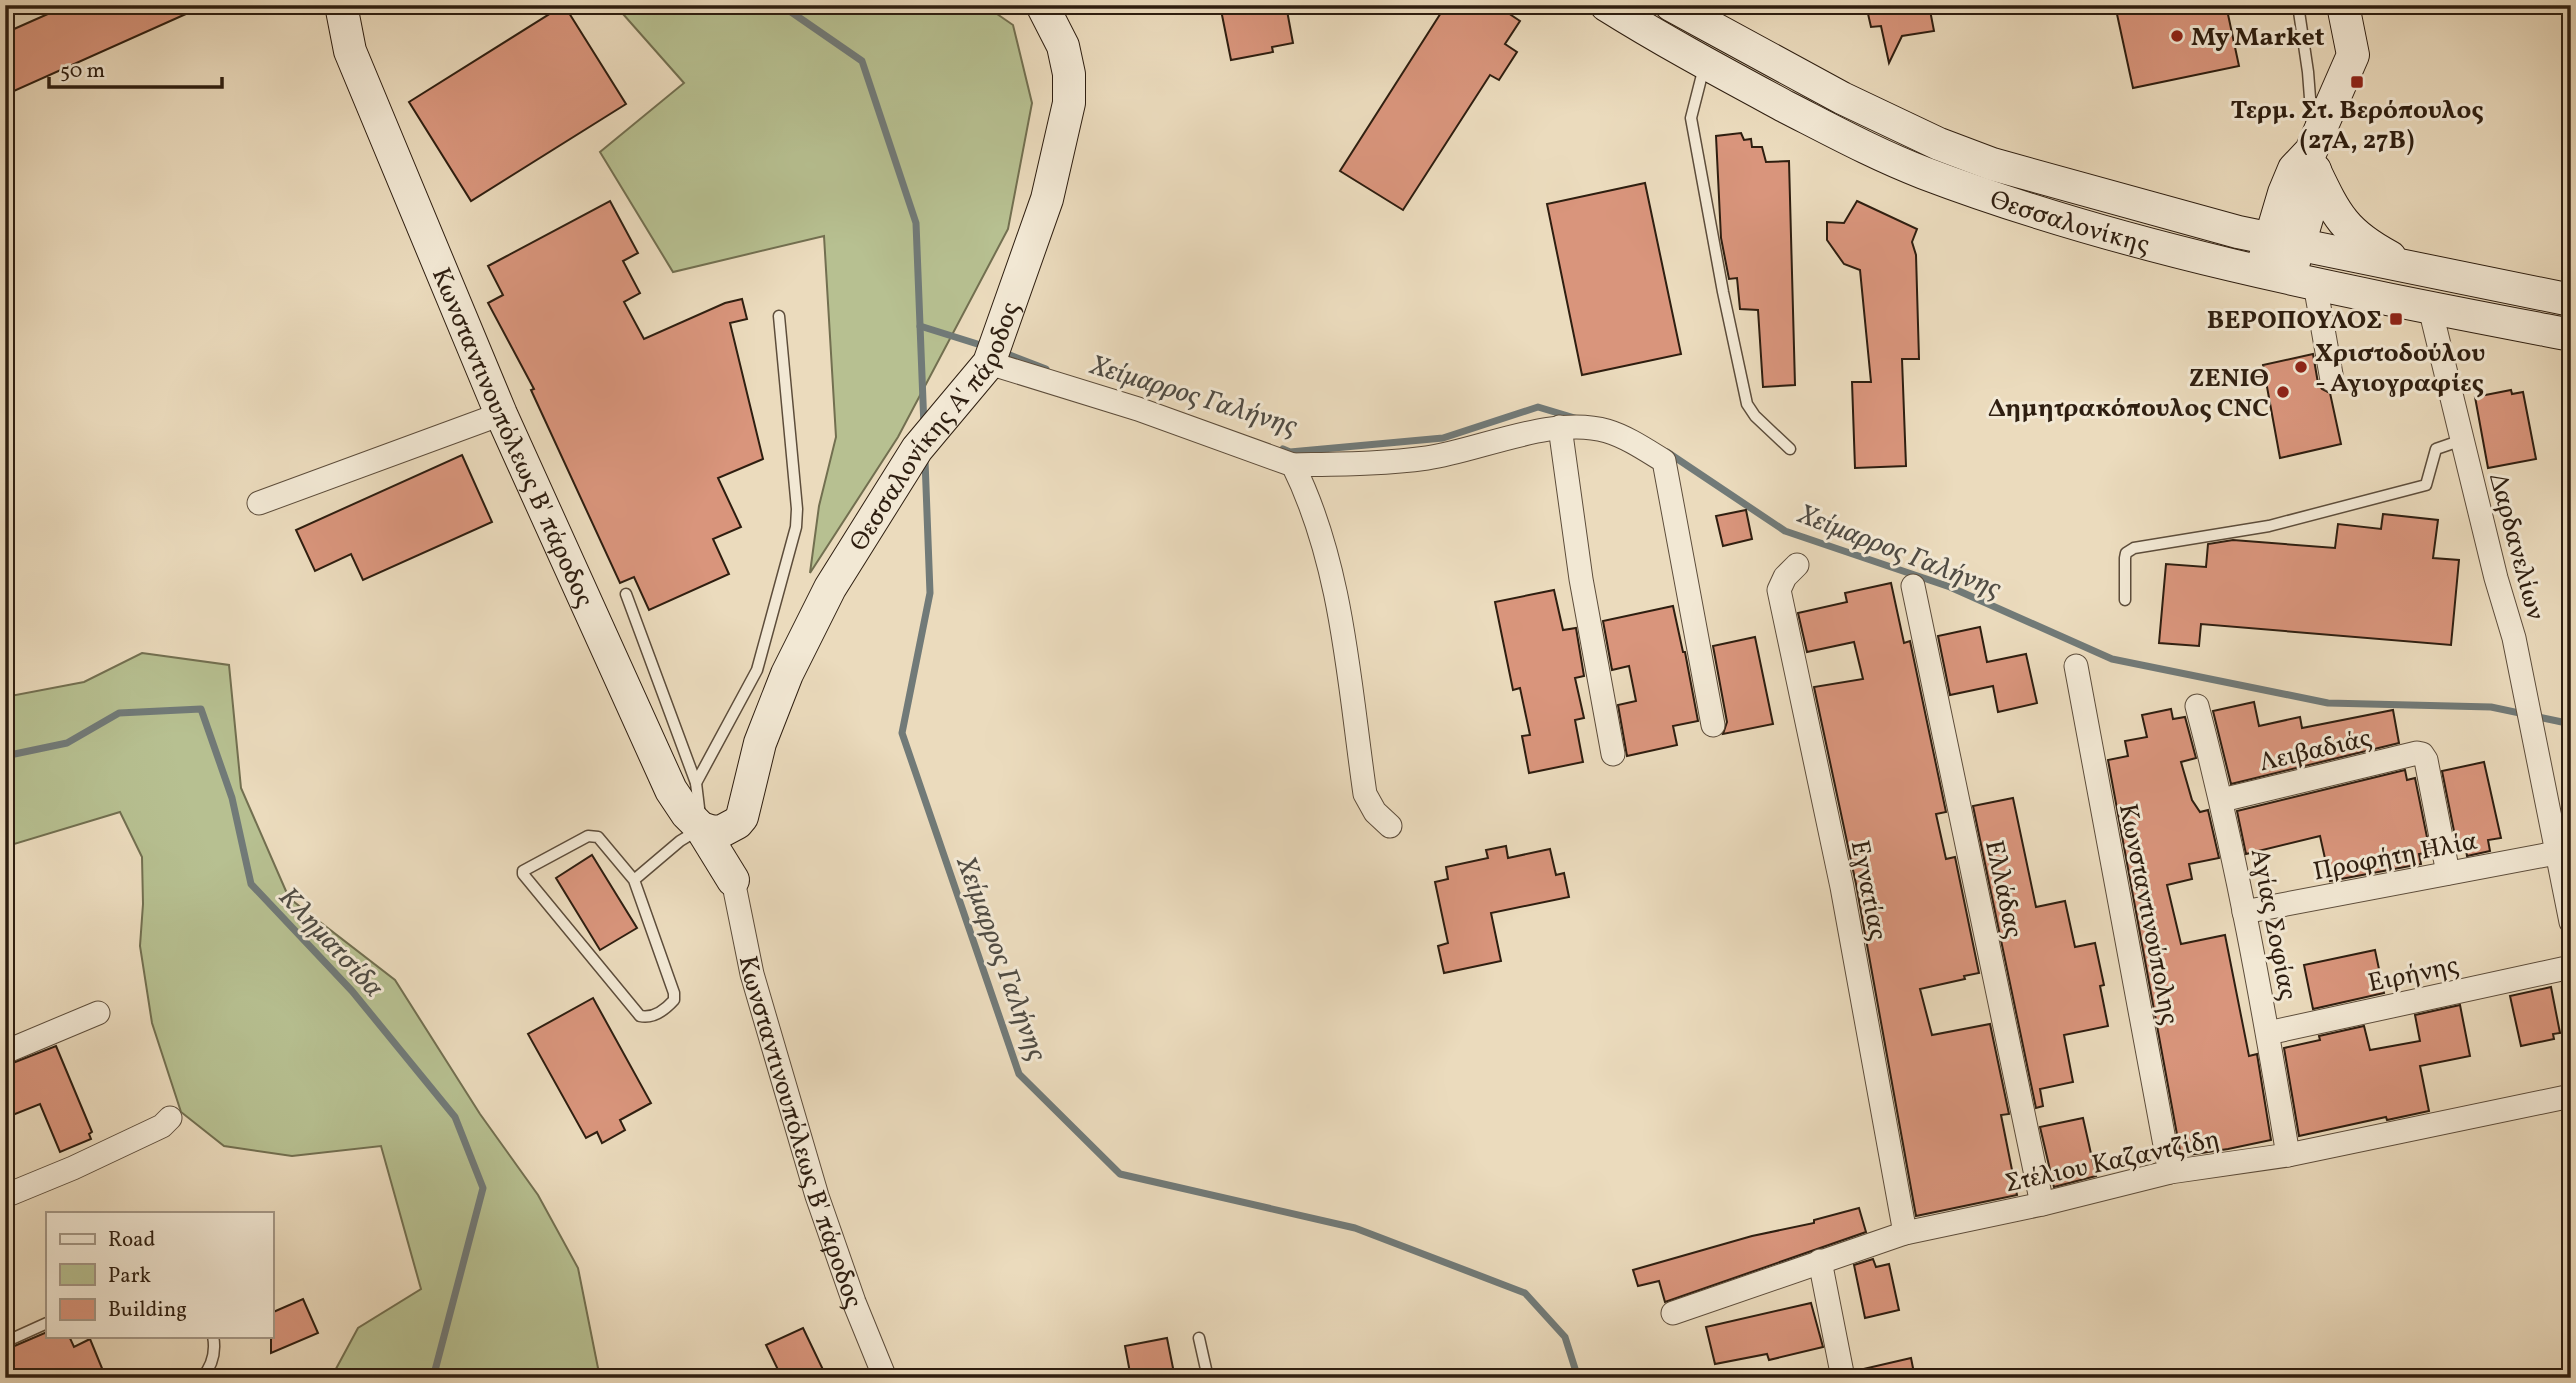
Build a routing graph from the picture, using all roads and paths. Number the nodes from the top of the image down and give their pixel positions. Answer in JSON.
{"nodes":[{"id":1,"x":341,"y":5,"type":"edge"},
{"id":2,"x":1606,"y":5,"type":"edge"},
{"id":3,"x":1671,"y":5,"type":"edge"},
{"id":4,"x":2298,"y":5,"type":"edge"},
{"id":5,"x":2343,"y":5,"type":"edge"},
{"id":6,"x":1041,"y":7,"type":"edge"},
{"id":7,"x":1705,"y":64,"type":"junction"},
{"id":8,"x":2313,"y":161,"type":"junction"},
{"id":9,"x":2285,"y":242,"type":"junction"},
{"id":10,"x":2410,"y":267,"type":"junction"},
{"id":11,"x":2288,"y":278,"type":"junction"},
{"id":12,"x":2571,"y":300,"type":"edge"},
{"id":13,"x":2430,"y":308,"type":"junction"},
{"id":14,"x":779,"y":316,"type":"dead end"},
{"id":15,"x":2571,"y":335,"type":"edge"},
{"id":16,"x":989,"y":363,"type":"junction"},
{"id":17,"x":2332,"y":380,"type":"dead end"},
{"id":18,"x":501,"y":414,"type":"junction"},
{"id":19,"x":1560,"y":427,"type":"junction"},
{"id":20,"x":2462,"y":440,"type":"junction"},
{"id":21,"x":1790,"y":449,"type":"dead end"},
{"id":22,"x":1293,"y":465,"type":"junction"},
{"id":23,"x":259,"y":503,"type":"dead end"},
{"id":24,"x":1797,"y":565,"type":"dead end"},
{"id":25,"x":1913,"y":586,"type":"dead end"},
{"id":26,"x":626,"y":594,"type":"dead end"},
{"id":27,"x":2125,"y":600,"type":"dead end"},
{"id":28,"x":2076,"y":666,"type":"dead end"},
{"id":29,"x":2197,"y":706,"type":"dead end"},
{"id":30,"x":1713,"y":725,"type":"dead end"},
{"id":31,"x":1613,"y":754,"type":"dead end"},
{"id":32,"x":696,"y":783,"type":"junction"},
{"id":33,"x":2222,"y":800,"type":"junction"},
{"id":34,"x":723,"y":826,"type":"junction"},
{"id":35,"x":1390,"y":826,"type":"dead end"},
{"id":36,"x":2556,"y":853,"type":"junction"},
{"id":37,"x":2448,"y":873,"type":"junction"},
{"id":38,"x":634,"y":880,"type":"junction"},
{"id":39,"x":733,"y":880,"type":"joint"},
{"id":40,"x":2244,"y":912,"type":"junction"},
{"id":41,"x":2571,"y":922,"type":"edge"},
{"id":42,"x":2571,"y":967,"type":"edge"},
{"id":43,"x":98,"y":1013,"type":"dead end"},
{"id":44,"x":2267,"y":1033,"type":"junction"},
{"id":45,"x":5,"y":1052,"type":"edge"},
{"id":46,"x":2571,"y":1096,"type":"edge"},
{"id":47,"x":170,"y":1118,"type":"dead end"},
{"id":48,"x":2288,"y":1154,"type":"junction"},
{"id":49,"x":2170,"y":1172,"type":"junction"},
{"id":50,"x":5,"y":1196,"type":"edge"},
{"id":51,"x":2042,"y":1204,"type":"junction"},
{"id":52,"x":1905,"y":1233,"type":"junction"},
{"id":53,"x":1820,"y":1261,"type":"junction"},
{"id":54,"x":1673,"y":1313,"type":"dead end"},
{"id":55,"x":46,"y":1323,"type":"edge"},
{"id":56,"x":213,"y":1338,"type":"edge"},
{"id":57,"x":1199,"y":1338,"type":"dead end"},
{"id":58,"x":5,"y":1342,"type":"edge"},
{"id":59,"x":202,"y":1378,"type":"edge"},
{"id":60,"x":885,"y":1378,"type":"edge"},
{"id":61,"x":1208,"y":1378,"type":"edge"},
{"id":62,"x":1843,"y":1378,"type":"edge"}],
"edges":[{"from":1,"to":18,"type":"street","name":"Κωνσταντινουπόλεως Β' πάροδος"},
{"from":2,"to":7,"type":"street","name":"Θεσσαλονίκης"},
{"from":3,"to":9,"type":"street","name":"Θεσσαλονίκης"},
{"from":4,"to":8,"type":"lane"},
{"from":5,"to":8,"type":"street"},
{"from":6,"to":16,"type":"street","name":"Θεσσαλονίκης Α' πάροδος"},
{"from":7,"to":11,"type":"street","name":"Θεσσαλονίκης"},
{"from":7,"to":21,"type":"lane"},
{"from":8,"to":9,"type":"street"},
{"from":8,"to":10,"type":"street"},
{"from":9,"to":10,"type":"street","name":"Θεσσαλονίκης"},
{"from":9,"to":11,"type":"street"},
{"from":10,"to":12,"type":"street","name":"Θεσσαλονίκης"},
{"from":11,"to":13,"type":"street","name":"Θεσσαλονίκης"},
{"from":11,"to":17,"type":"street"},
{"from":13,"to":15,"type":"street","name":"Θεσσαλονίκης"},
{"from":13,"to":20,"type":"street","name":"Δαρδανελίων"},
{"from":14,"to":32,"type":"lane"},
{"from":16,"to":22,"type":"street"},
{"from":16,"to":34,"type":"street","name":"Θεσσαλονίκης Α' πάροδος"},
{"from":18,"to":23,"type":"street"},
{"from":18,"to":34,"type":"street","name":"Κωνσταντινουπόλεως Β' πάροδος"},
{"from":19,"to":22,"type":"street"},
{"from":19,"to":30,"type":"street"},
{"from":19,"to":31,"type":"street"},
{"from":20,"to":27,"type":"lane"},
{"from":20,"to":36,"type":"street","name":"Δαρδανελίων"},
{"from":22,"to":35,"type":"street"},
{"from":24,"to":52,"type":"street","name":"Εγνατίας"},
{"from":25,"to":51,"type":"street","name":"Ελλάδας"},
{"from":26,"to":32,"type":"lane"},
{"from":28,"to":49,"type":"street","name":"Κωνσταντινούπολης"},
{"from":29,"to":33,"type":"street","name":"Αγίας Σοφίας"},
{"from":32,"to":34,"type":"lane"},
{"from":33,"to":37,"type":"street","name":"Λειβαδιάς"},
{"from":33,"to":40,"type":"street","name":"Αγίας Σοφίας"},
{"from":34,"to":38,"type":"lane"},
{"from":34,"to":39,"type":"street","name":"Θεσσαλονίκης Α' πάροδος"},
{"from":36,"to":37,"type":"street","name":"Προφήτη Ηλία"},
{"from":36,"to":41,"type":"street","name":"Δαρδανελίων"},
{"from":37,"to":40,"type":"street","name":"Προφήτη Ηλία"},
{"from":38,"to":38,"type":"lane"},
{"from":39,"to":60,"type":"street","name":"Κωνσταντινουπόλεως Β' πάροδος"},
{"from":40,"to":44,"type":"street","name":"Αγίας Σοφίας"},
{"from":42,"to":44,"type":"street","name":"Ειρήνης"},
{"from":43,"to":45,"type":"street"},
{"from":44,"to":48,"type":"street","name":"Αγίας Σοφίας"},
{"from":46,"to":48,"type":"street","name":"Στέλιου Καζαντζίδη"},
{"from":47,"to":50,"type":"street"},
{"from":48,"to":49,"type":"street","name":"Στέλιου Καζαντζίδη"},
{"from":49,"to":51,"type":"street","name":"Στέλιου Καζαντζίδη"},
{"from":51,"to":52,"type":"street","name":"Στέλιου Καζαντζίδη"},
{"from":52,"to":53,"type":"street","name":"Στέλιου Καζαντζίδη"},
{"from":53,"to":54,"type":"street","name":"Στέλιου Καζαντζίδη"},
{"from":53,"to":62,"type":"street"},
{"from":55,"to":58,"type":"lane"},
{"from":56,"to":59,"type":"lane"},
{"from":57,"to":61,"type":"lane"}]}
